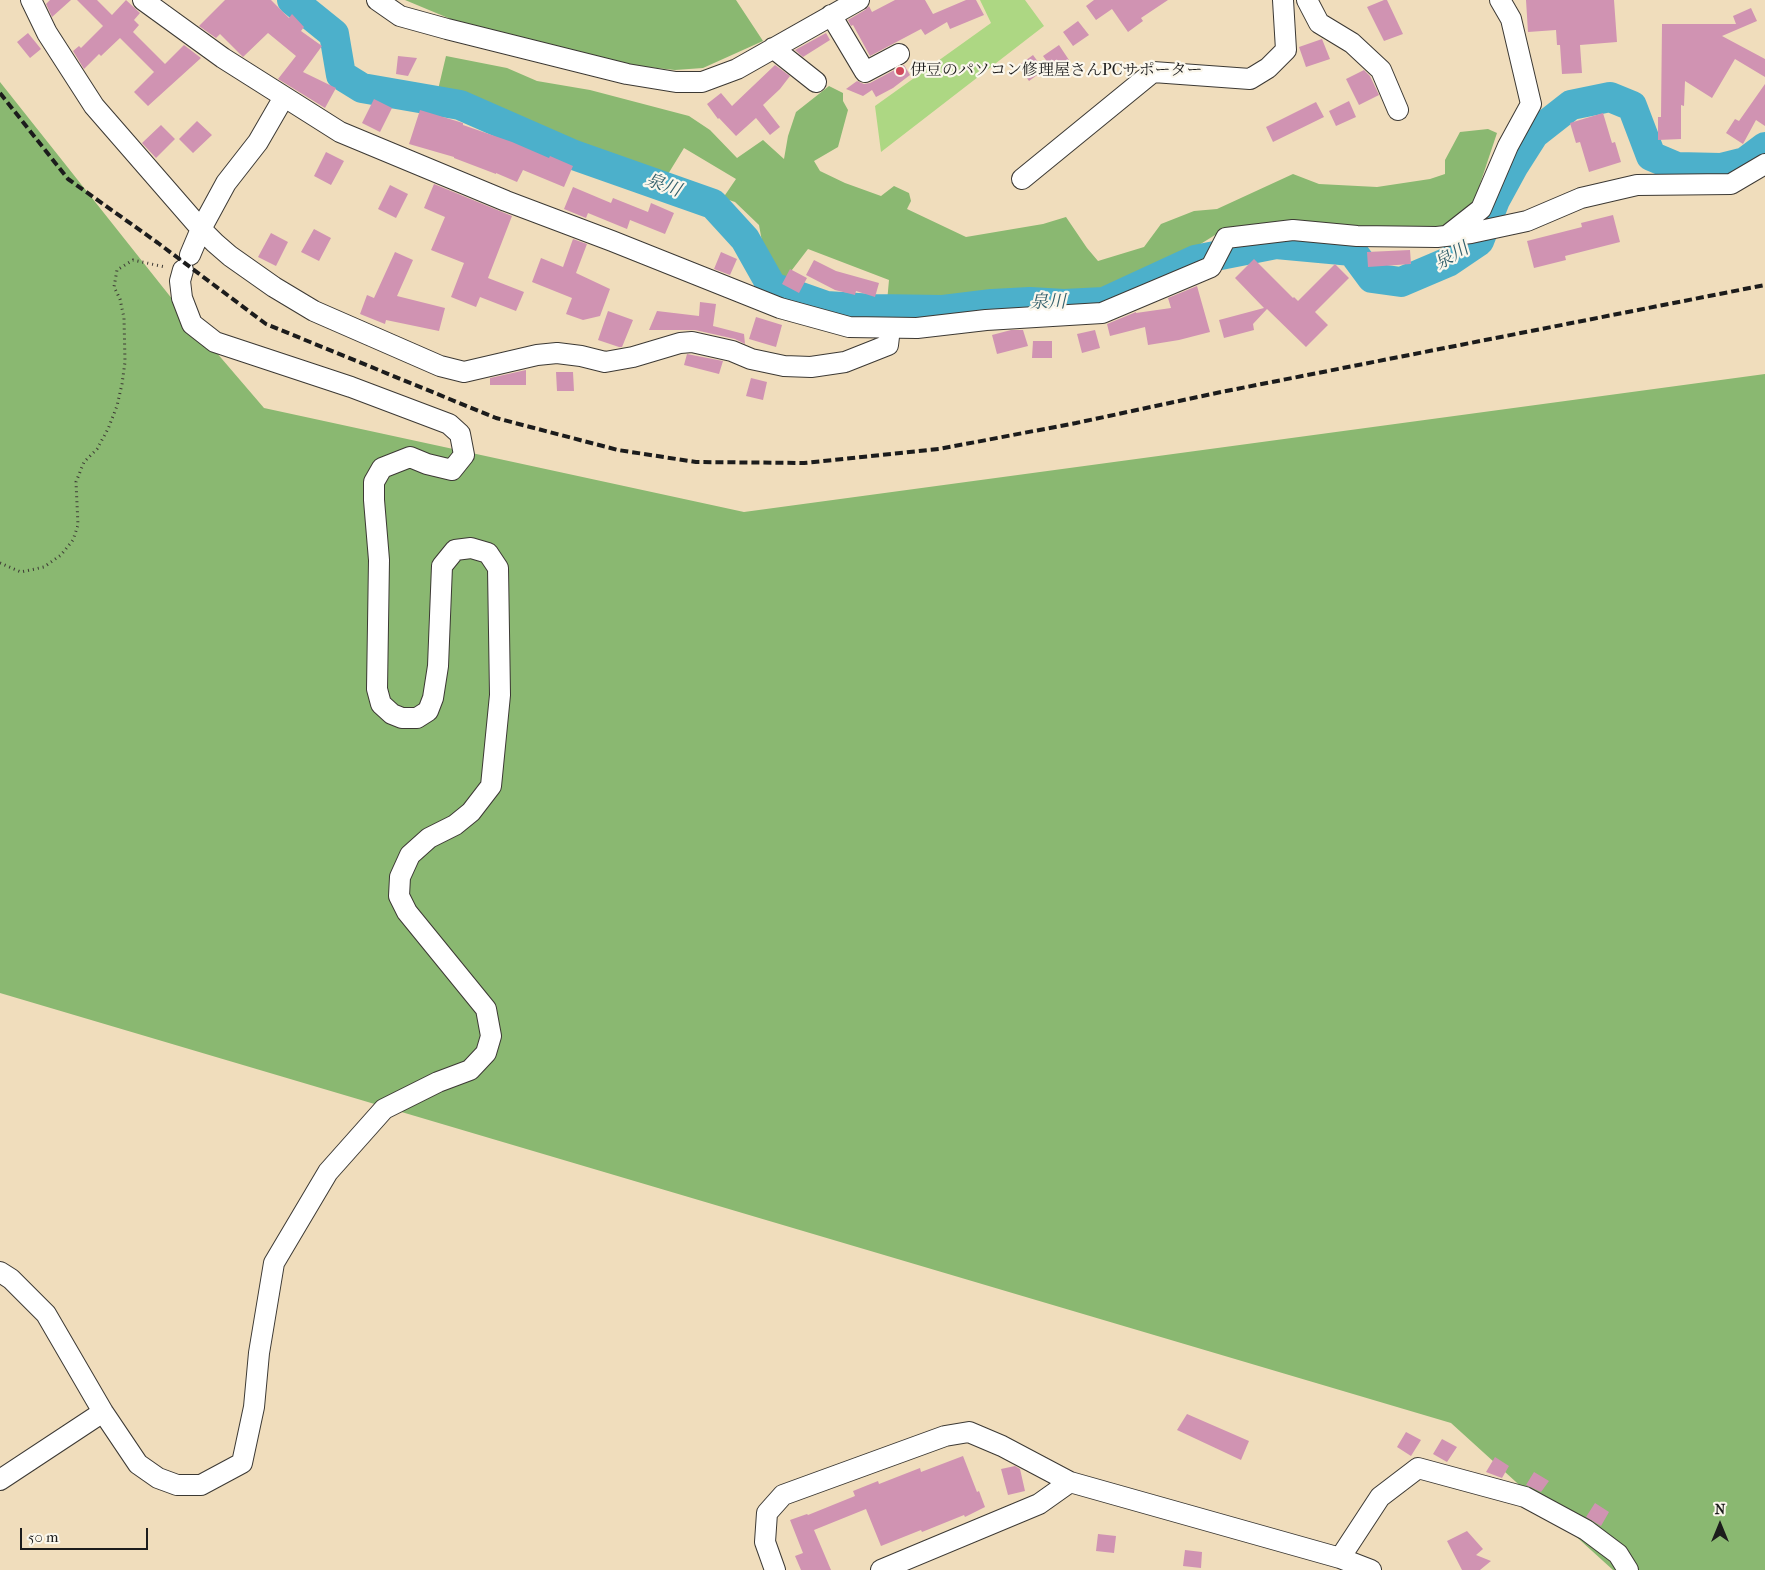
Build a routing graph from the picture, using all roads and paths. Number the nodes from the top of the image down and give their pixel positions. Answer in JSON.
{"nodes":[{"id":1,"x":31,"y":0,"type":"edge"},
{"id":2,"x":143,"y":0,"type":"edge"},
{"id":3,"x":377,"y":0,"type":"edge"},
{"id":4,"x":859,"y":0,"type":"edge"},
{"id":5,"x":1283,"y":0,"type":"edge"},
{"id":6,"x":1307,"y":0,"type":"edge"},
{"id":7,"x":1500,"y":0,"type":"edge"},
{"id":8,"x":831,"y":15,"type":"junction"},
{"id":9,"x":773,"y":48,"type":"junction"},
{"id":10,"x":899,"y":54,"type":"dead end"},
{"id":11,"x":816,"y":82,"type":"dead end"},
{"id":12,"x":284,"y":96,"type":"junction"},
{"id":13,"x":1398,"y":110,"type":"dead end"},
{"id":14,"x":1765,"y":164,"type":"edge"},
{"id":15,"x":1022,"y":179,"type":"dead end"},
{"id":16,"x":201,"y":229,"type":"junction"},
{"id":17,"x":1447,"y":235,"type":"junction"},
{"id":18,"x":186,"y":265,"type":"junction"},
{"id":19,"x":890,"y":328,"type":"junction"},
{"id":20,"x":0,"y":563,"type":"edge"},
{"id":21,"x":0,"y":1272,"type":"edge"},
{"id":22,"x":103,"y":1412,"type":"junction"},
{"id":23,"x":0,"y":1480,"type":"edge"},
{"id":24,"x":1070,"y":1482,"type":"junction"},
{"id":25,"x":1340,"y":1558,"type":"junction"},
{"id":26,"x":775,"y":1570,"type":"edge"},
{"id":27,"x":881,"y":1570,"type":"edge"},
{"id":28,"x":1371,"y":1570,"type":"edge"},
{"id":29,"x":1628,"y":1570,"type":"edge"}],
"edges":[{"from":1,"to":16,"type":"street"},
{"from":2,"to":12,"type":"street"},
{"from":3,"to":9,"type":"street"},
{"from":4,"to":8,"type":"street"},
{"from":5,"to":15,"type":"street"},
{"from":6,"to":13,"type":"street"},
{"from":7,"to":17,"type":"street"},
{"from":8,"to":9,"type":"street"},
{"from":8,"to":10,"type":"street"},
{"from":9,"to":11,"type":"street"},
{"from":12,"to":16,"type":"street"},
{"from":12,"to":19,"type":"street"},
{"from":14,"to":17,"type":"street"},
{"from":16,"to":18,"type":"street"},
{"from":16,"to":19,"type":"street"},
{"from":17,"to":19,"type":"street"},
{"from":18,"to":20,"type":"path"},
{"from":18,"to":22,"type":"street"},
{"from":21,"to":22,"type":"street"},
{"from":22,"to":23,"type":"street"},
{"from":24,"to":25,"type":"street"},
{"from":24,"to":26,"type":"street"},
{"from":24,"to":27,"type":"street"},
{"from":25,"to":28,"type":"street"},
{"from":25,"to":29,"type":"street"}]}
